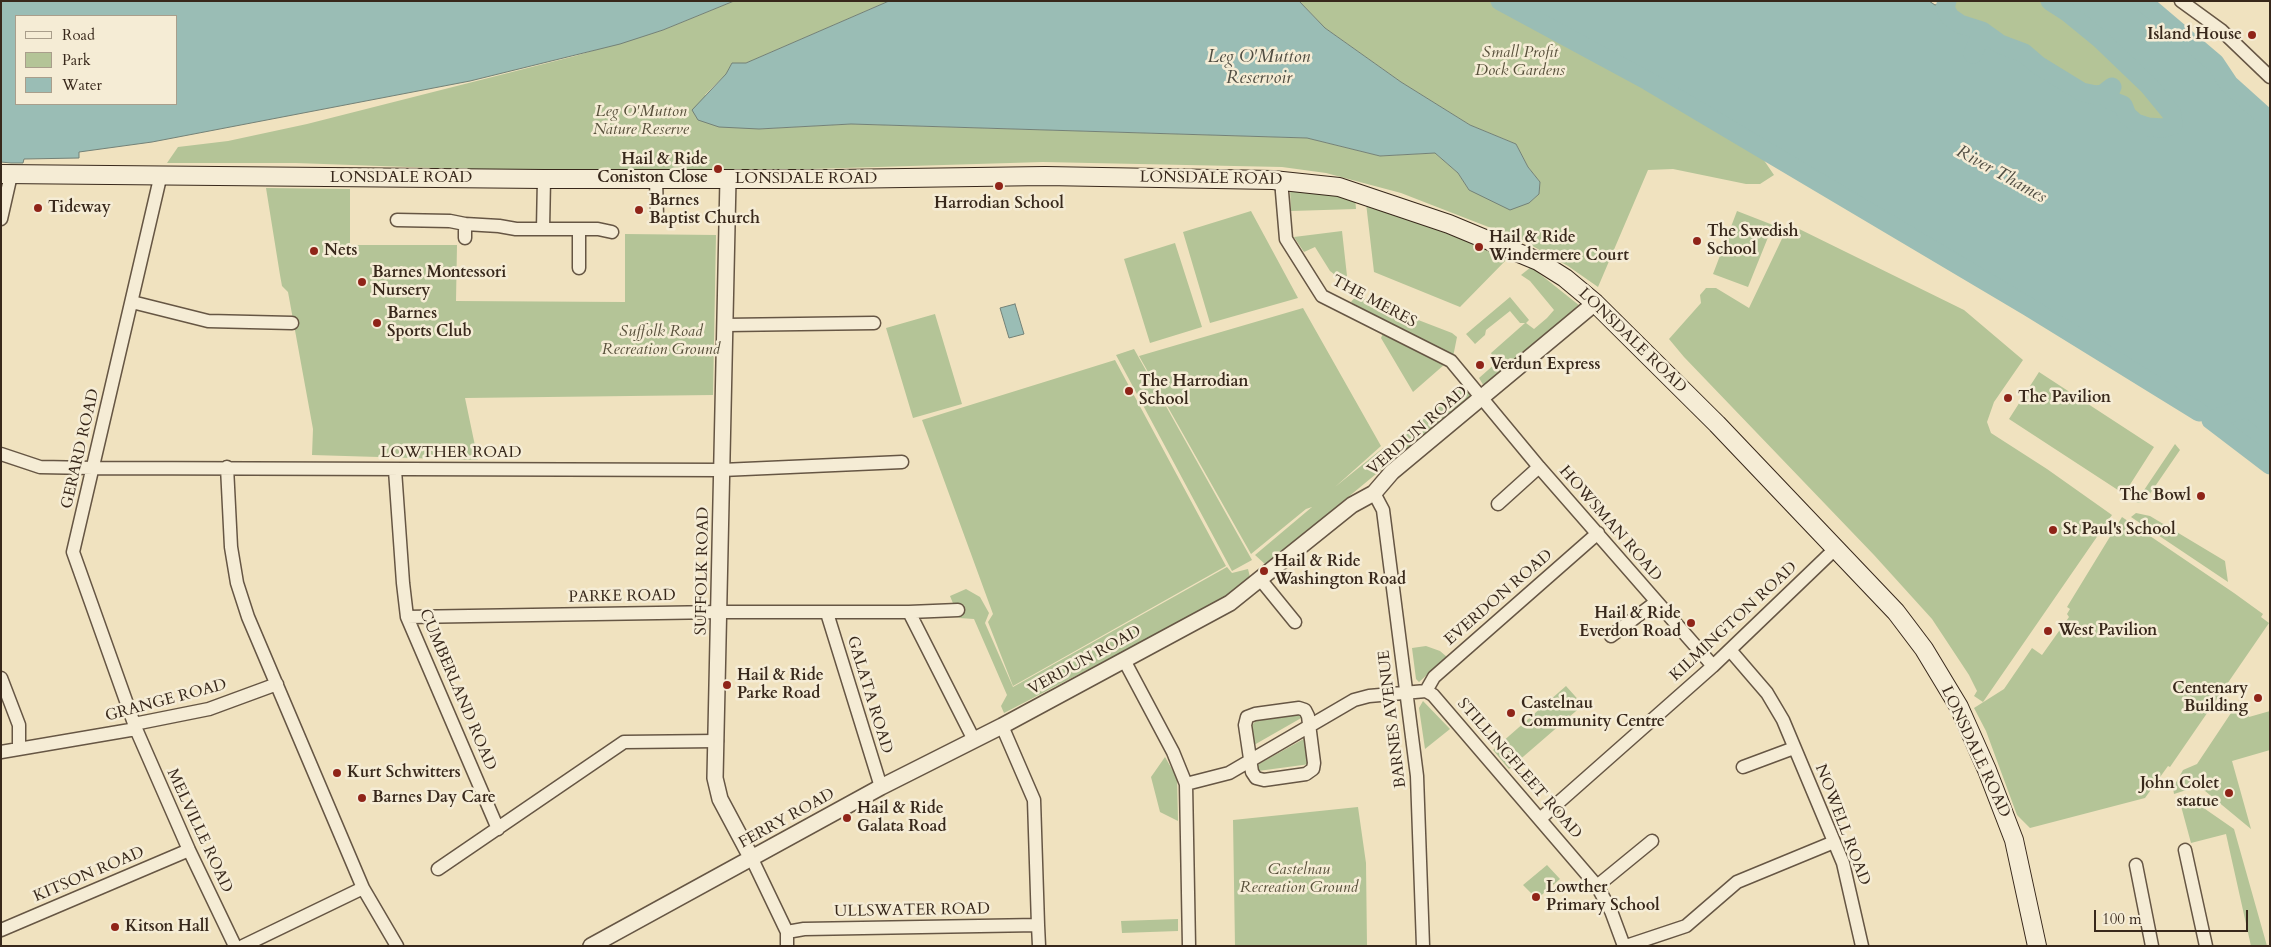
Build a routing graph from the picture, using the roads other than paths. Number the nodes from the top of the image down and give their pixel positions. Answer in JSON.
{"nodes":[{"id":1,"x":2181,"y":1,"type":"edge"},
{"id":2,"x":2270,"y":77,"type":"edge"},
{"id":3,"x":6,"y":174,"type":"edge"},
{"id":4,"x":161,"y":174,"type":"junction"},
{"id":5,"x":544,"y":179,"type":"junction"},
{"id":6,"x":656,"y":179,"type":"junction"},
{"id":7,"x":728,"y":179,"type":"junction"},
{"id":8,"x":1281,"y":180,"type":"junction"},
{"id":9,"x":657,"y":217,"type":"dead end"},
{"id":10,"x":1,"y":218,"type":"edge"},
{"id":11,"x":397,"y":220,"type":"dead end"},
{"id":12,"x":465,"y":224,"type":"junction"},
{"id":13,"x":543,"y":230,"type":"junction"},
{"id":14,"x":579,"y":230,"type":"junction"},
{"id":15,"x":612,"y":232,"type":"dead end"},
{"id":16,"x":465,"y":238,"type":"dead end"},
{"id":17,"x":579,"y":268,"type":"dead end"},
{"id":18,"x":132,"y":302,"type":"junction"},
{"id":19,"x":1595,"y":303,"type":"junction"},
{"id":20,"x":292,"y":323,"type":"dead end"},
{"id":21,"x":874,"y":323,"type":"dead end"},
{"id":22,"x":725,"y":325,"type":"junction"},
{"id":23,"x":1481,"y":399,"type":"junction"},
{"id":24,"x":1,"y":454,"type":"edge"},
{"id":25,"x":902,"y":462,"type":"dead end"},
{"id":26,"x":227,"y":467,"type":"junction"},
{"id":27,"x":1539,"y":467,"type":"junction"},
{"id":28,"x":93,"y":468,"type":"junction"},
{"id":29,"x":395,"y":470,"type":"junction"},
{"id":30,"x":722,"y":470,"type":"junction"},
{"id":31,"x":1374,"y":493,"type":"junction"},
{"id":32,"x":1498,"y":504,"type":"dead end"},
{"id":33,"x":1598,"y":533,"type":"junction"},
{"id":34,"x":1836,"y":548,"type":"junction"},
{"id":35,"x":1260,"y":579,"type":"junction"},
{"id":36,"x":1656,"y":602,"type":"junction"},
{"id":37,"x":958,"y":610,"type":"dead end"},
{"id":38,"x":720,"y":612,"type":"junction"},
{"id":39,"x":909,"y":612,"type":"junction"},
{"id":40,"x":827,"y":613,"type":"junction"},
{"id":41,"x":408,"y":617,"type":"junction"},
{"id":42,"x":1295,"y":622,"type":"dead end"},
{"id":43,"x":1611,"y":636,"type":"dead end"},
{"id":44,"x":1730,"y":650,"type":"junction"},
{"id":45,"x":1124,"y":660,"type":"junction"},
{"id":46,"x":1713,"y":666,"type":"junction"},
{"id":47,"x":1,"y":678,"type":"edge"},
{"id":48,"x":277,"y":684,"type":"junction"},
{"id":49,"x":1426,"y":691,"type":"junction"},
{"id":50,"x":1407,"y":693,"type":"junction"},
{"id":51,"x":1309,"y":724,"type":"junction"},
{"id":52,"x":1002,"y":726,"type":"junction"},
{"id":53,"x":135,"y":727,"type":"junction"},
{"id":54,"x":974,"y":740,"type":"junction"},
{"id":55,"x":717,"y":741,"type":"junction"},
{"id":56,"x":1794,"y":748,"type":"junction"},
{"id":57,"x":19,"y":749,"type":"junction"},
{"id":58,"x":1,"y":752,"type":"edge"},
{"id":59,"x":1250,"y":760,"type":"junction"},
{"id":60,"x":1743,"y":767,"type":"dead end"},
{"id":61,"x":1186,"y":784,"type":"junction"},
{"id":62,"x":881,"y":787,"type":"junction"},
{"id":63,"x":1541,"y":818,"type":"junction"},
{"id":64,"x":498,"y":829,"type":"junction"},
{"id":65,"x":1652,"y":841,"type":"dead end"},
{"id":66,"x":1834,"y":842,"type":"junction"},
{"id":67,"x":189,"y":850,"type":"junction"},
{"id":68,"x":2185,"y":850,"type":"dead end"},
{"id":69,"x":752,"y":859,"type":"junction"},
{"id":70,"x":2136,"y":865,"type":"dead end"},
{"id":71,"x":438,"y":869,"type":"dead end"},
{"id":72,"x":1597,"y":886,"type":"junction"},
{"id":73,"x":363,"y":888,"type":"junction"},
{"id":74,"x":1038,"y":925,"type":"junction"},
{"id":75,"x":1,"y":930,"type":"edge"},
{"id":76,"x":787,"y":932,"type":"junction"},
{"id":77,"x":1860,"y":945,"type":"edge"},
{"id":78,"x":235,"y":946,"type":"edge"},
{"id":79,"x":243,"y":946,"type":"edge"},
{"id":80,"x":397,"y":946,"type":"edge"},
{"id":81,"x":592,"y":946,"type":"edge"},
{"id":82,"x":787,"y":946,"type":"edge"},
{"id":83,"x":1039,"y":946,"type":"edge"},
{"id":84,"x":1188,"y":946,"type":"edge"},
{"id":85,"x":1423,"y":946,"type":"edge"},
{"id":86,"x":1625,"y":946,"type":"edge"},
{"id":87,"x":2037,"y":946,"type":"edge"},
{"id":88,"x":2152,"y":946,"type":"edge"},
{"id":89,"x":2206,"y":946,"type":"edge"}],
"edges":[{"from":1,"to":2,"type":"street"},
{"from":3,"to":4,"type":"main road","name":"LONSDALE ROAD"},
{"from":3,"to":10,"type":"street"},
{"from":4,"to":5,"type":"main road","name":"LONSDALE ROAD"},
{"from":4,"to":18,"type":"street","name":"GERARD ROAD"},
{"from":5,"to":6,"type":"main road","name":"LONSDALE ROAD"},
{"from":5,"to":13,"type":"street"},
{"from":6,"to":7,"type":"main road","name":"LONSDALE ROAD"},
{"from":6,"to":9,"type":"street"},
{"from":7,"to":8,"type":"main road","name":"LONSDALE ROAD"},
{"from":7,"to":22,"type":"street","name":"SUFFOLK ROAD"},
{"from":8,"to":19,"type":"main road","name":"LONSDALE ROAD"},
{"from":8,"to":23,"type":"street","name":"THE MERES"},
{"from":11,"to":12,"type":"street"},
{"from":12,"to":13,"type":"street"},
{"from":12,"to":16,"type":"street"},
{"from":13,"to":14,"type":"street"},
{"from":14,"to":15,"type":"street"},
{"from":14,"to":17,"type":"street"},
{"from":18,"to":20,"type":"street"},
{"from":18,"to":28,"type":"street","name":"GERARD ROAD"},
{"from":19,"to":23,"type":"street","name":"VERDUN ROAD"},
{"from":19,"to":34,"type":"main road","name":"LONSDALE ROAD"},
{"from":21,"to":22,"type":"street"},
{"from":22,"to":30,"type":"street","name":"SUFFOLK ROAD"},
{"from":23,"to":27,"type":"street","name":"HOWSMAN ROAD"},
{"from":23,"to":31,"type":"street","name":"VERDUN ROAD"},
{"from":24,"to":28,"type":"street","name":"LOWTHER ROAD"},
{"from":25,"to":30,"type":"street","name":"LOWTHER ROAD"},
{"from":26,"to":28,"type":"street","name":"LOWTHER ROAD"},
{"from":26,"to":29,"type":"street","name":"LOWTHER ROAD"},
{"from":26,"to":48,"type":"street"},
{"from":27,"to":32,"type":"street","name":"HOWSMAN ROAD"},
{"from":27,"to":33,"type":"street","name":"HOWSMAN ROAD"},
{"from":28,"to":53,"type":"street","name":"GERARD ROAD"},
{"from":29,"to":30,"type":"street","name":"LOWTHER ROAD"},
{"from":29,"to":41,"type":"street","name":"CUMBERLAND ROAD"},
{"from":30,"to":38,"type":"street","name":"SUFFOLK ROAD"},
{"from":31,"to":35,"type":"street","name":"VERDUN ROAD"},
{"from":31,"to":50,"type":"street","name":"BARNES AVENUE"},
{"from":33,"to":36,"type":"street","name":"HOWSMAN ROAD"},
{"from":33,"to":49,"type":"street","name":"EVERDON ROAD"},
{"from":34,"to":44,"type":"street","name":"KILMINGTON ROAD"},
{"from":34,"to":87,"type":"main road","name":"LONSDALE ROAD"},
{"from":35,"to":42,"type":"street"},
{"from":35,"to":45,"type":"street","name":"VERDUN ROAD"},
{"from":36,"to":43,"type":"street","name":"HOWSMAN ROAD"},
{"from":36,"to":46,"type":"street","name":"HOWSMAN ROAD"},
{"from":37,"to":39,"type":"street","name":"PARKE ROAD"},
{"from":38,"to":40,"type":"street","name":"PARKE ROAD"},
{"from":38,"to":41,"type":"street","name":"PARKE ROAD"},
{"from":38,"to":55,"type":"street","name":"SUFFOLK ROAD"},
{"from":39,"to":40,"type":"street","name":"PARKE ROAD"},
{"from":39,"to":54,"type":"street"},
{"from":40,"to":62,"type":"street","name":"GALATA ROAD"},
{"from":41,"to":64,"type":"street","name":"CUMBERLAND ROAD"},
{"from":44,"to":46,"type":"street","name":"KILMINGTON ROAD"},
{"from":44,"to":56,"type":"street","name":"NOWELL ROAD"},
{"from":45,"to":52,"type":"street","name":"VERDUN ROAD"},
{"from":45,"to":61,"type":"street"},
{"from":46,"to":63,"type":"street","name":"KILMINGTON ROAD"},
{"from":47,"to":57,"type":"street"},
{"from":48,"to":53,"type":"street","name":"GRANGE ROAD"},
{"from":48,"to":73,"type":"street"},
{"from":49,"to":50,"type":"street"},
{"from":49,"to":63,"type":"street","name":"STILLINGFLEET ROAD"},
{"from":50,"to":51,"type":"street"},
{"from":50,"to":85,"type":"street","name":"BARNES AVENUE"},
{"from":51,"to":59,"type":"street"},
{"from":51,"to":59,"type":"street"},
{"from":51,"to":59,"type":"street"},
{"from":52,"to":54,"type":"street","name":"FERRY ROAD"},
{"from":52,"to":74,"type":"street"},
{"from":53,"to":57,"type":"street","name":"GRANGE ROAD"},
{"from":53,"to":67,"type":"street","name":"MELVILLE ROAD"},
{"from":54,"to":62,"type":"street","name":"FERRY ROAD"},
{"from":55,"to":64,"type":"street"},
{"from":55,"to":69,"type":"street","name":"SUFFOLK ROAD"},
{"from":56,"to":60,"type":"street"},
{"from":56,"to":66,"type":"street","name":"NOWELL ROAD"},
{"from":57,"to":58,"type":"street","name":"GRANGE ROAD"},
{"from":59,"to":61,"type":"street"},
{"from":61,"to":84,"type":"street"},
{"from":62,"to":69,"type":"street","name":"FERRY ROAD"},
{"from":63,"to":72,"type":"street","name":"STILLINGFLEET ROAD"},
{"from":64,"to":71,"type":"street"},
{"from":65,"to":72,"type":"street"},
{"from":66,"to":77,"type":"street","name":"NOWELL ROAD"},
{"from":66,"to":86,"type":"street"},
{"from":67,"to":75,"type":"street","name":"KITSON ROAD"},
{"from":67,"to":78,"type":"street","name":"MELVILLE ROAD"},
{"from":68,"to":89,"type":"street"},
{"from":69,"to":76,"type":"street","name":"SUFFOLK ROAD"},
{"from":69,"to":81,"type":"street","name":"FERRY ROAD"},
{"from":70,"to":88,"type":"street"},
{"from":72,"to":86,"type":"street","name":"STILLINGFLEET ROAD"},
{"from":73,"to":79,"type":"street"},
{"from":73,"to":80,"type":"street"},
{"from":74,"to":76,"type":"street","name":"ULLSWATER ROAD"},
{"from":74,"to":83,"type":"street"},
{"from":76,"to":82,"type":"street","name":"SUFFOLK ROAD"}]}
